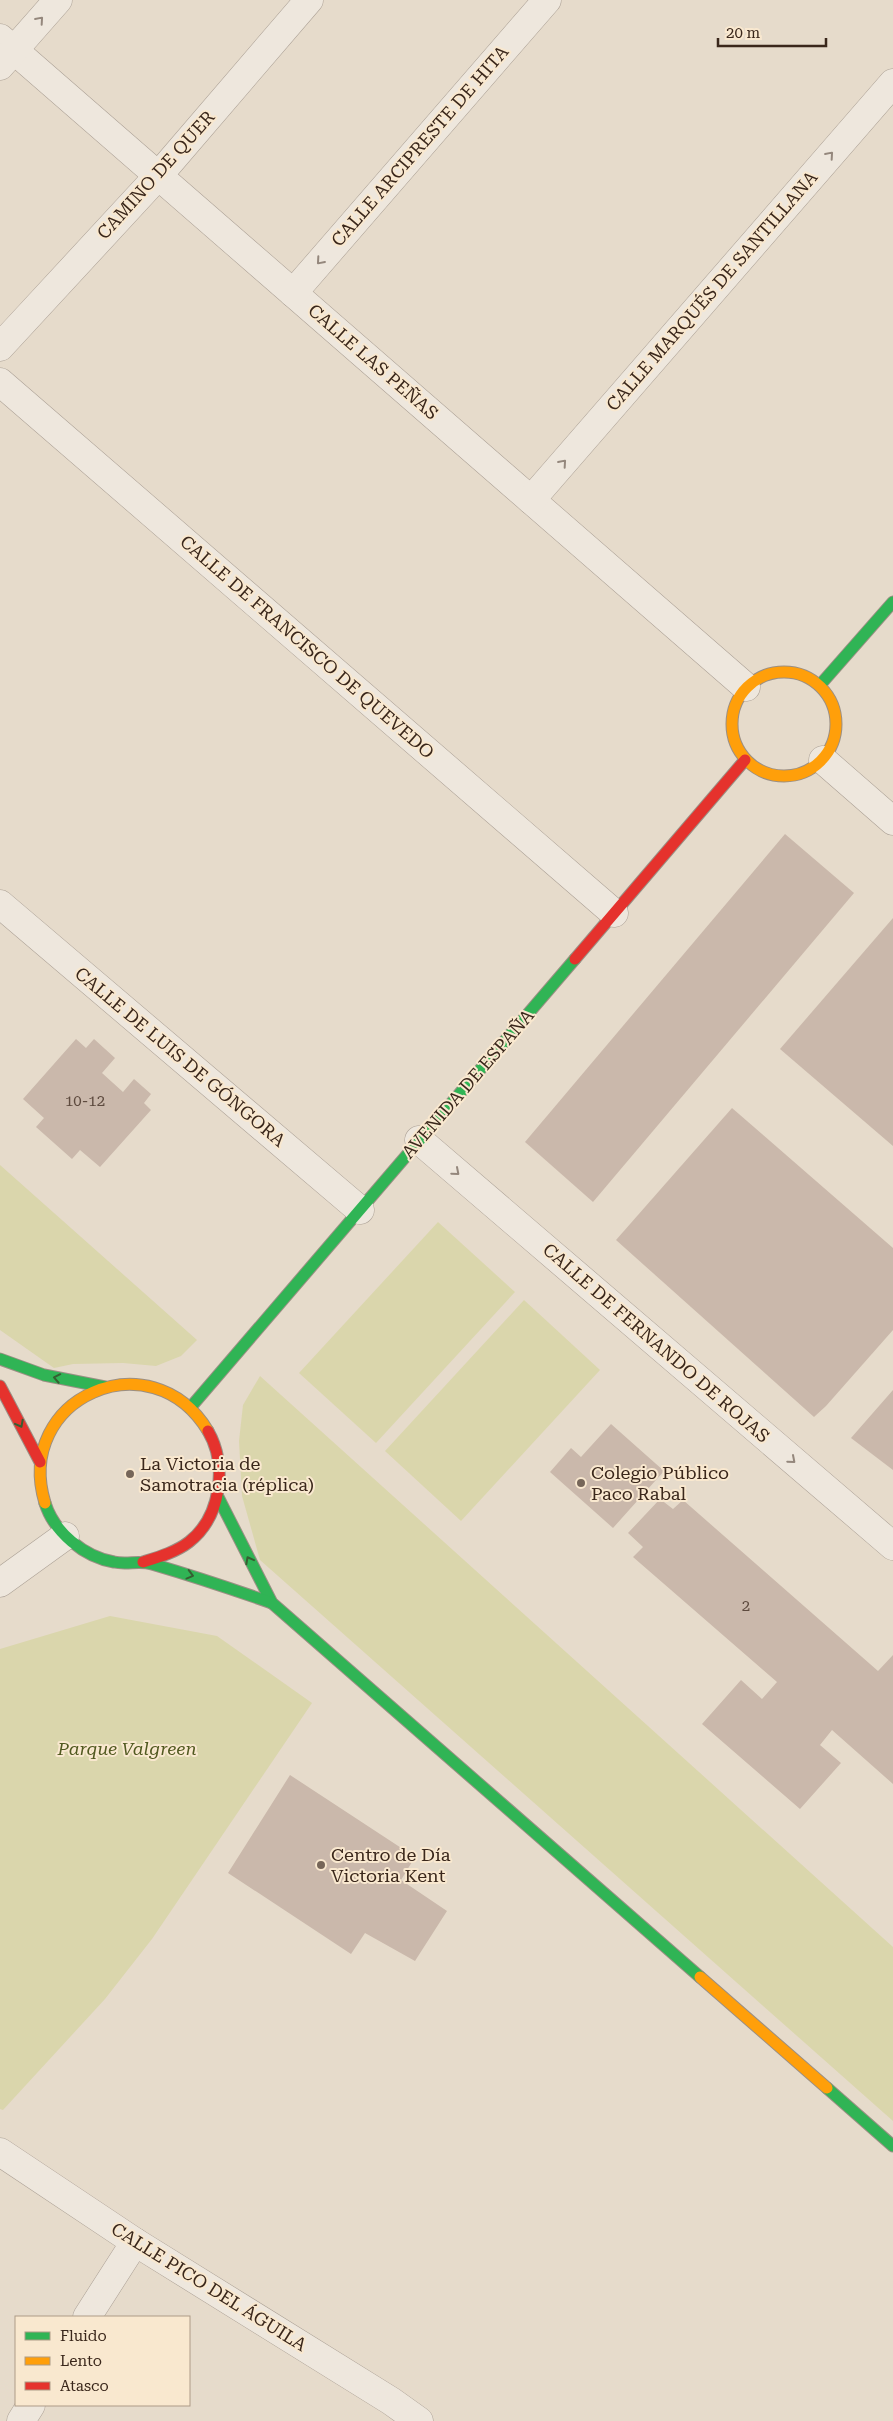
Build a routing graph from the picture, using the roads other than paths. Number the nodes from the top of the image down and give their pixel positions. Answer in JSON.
{"nodes":[{"id":1,"x":58,"y":0,"type":"edge"},
{"id":2,"x":309,"y":0,"type":"edge"},
{"id":3,"x":547,"y":0,"type":"edge"},
{"id":4,"x":5,"y":51,"type":"edge"},
{"id":5,"x":893,"y":82,"type":"edge"},
{"id":6,"x":158,"y":176,"type":"junction"},
{"id":7,"x":293,"y":293,"type":"junction"},
{"id":8,"x":0,"y":347,"type":"edge"},
{"id":9,"x":0,"y":382,"type":"edge"},
{"id":10,"x":532,"y":500,"type":"junction"},
{"id":11,"x":893,"y":602,"type":"edge"},
{"id":12,"x":820,"y":685,"type":"junction"},
{"id":13,"x":746,"y":687,"type":"junction"},
{"id":14,"x":745,"y":760,"type":"junction"},
{"id":15,"x":823,"y":760,"type":"junction"},
{"id":16,"x":893,"y":821,"type":"edge"},
{"id":17,"x":0,"y":904,"type":"edge"},
{"id":18,"x":614,"y":913,"type":"junction"},
{"id":19,"x":419,"y":1140,"type":"junction"},
{"id":20,"x":360,"y":1210,"type":"junction"},
{"id":21,"x":0,"y":1359,"type":"edge"},
{"id":22,"x":0,"y":1386,"type":"edge"},
{"id":23,"x":105,"y":1386,"type":"junction"},
{"id":24,"x":190,"y":1408,"type":"junction"},
{"id":25,"x":40,"y":1462,"type":"junction"},
{"id":26,"x":218,"y":1498,"type":"junction"},
{"id":27,"x":65,"y":1536,"type":"junction"},
{"id":28,"x":893,"y":1546,"type":"edge"},
{"id":29,"x":143,"y":1562,"type":"junction"},
{"id":30,"x":0,"y":1584,"type":"edge"},
{"id":31,"x":272,"y":1603,"type":"junction"},
{"id":32,"x":893,"y":2146,"type":"edge"},
{"id":33,"x":0,"y":2152,"type":"edge"},
{"id":34,"x":134,"y":2242,"type":"junction"},
{"id":35,"x":88,"y":2316,"type":"edge"},
{"id":36,"x":30,"y":2406,"type":"edge"},
{"id":37,"x":20,"y":2421,"type":"edge"},
{"id":38,"x":419,"y":2421,"type":"edge"}],
"edges":[{"from":4,"to":1,"type":"street","one_way":true},
{"from":2,"to":6,"type":"street","name":"CAMINO DE QUER"},
{"from":3,"to":7,"type":"street","name":"CALLE ARCIPRESTE DE HITA","one_way":true},
{"from":4,"to":6,"type":"street","name":"CALLE LAS PEÑAS"},
{"from":10,"to":5,"type":"street","name":"CALLE MARQUÉS DE SANTILLANA","one_way":true},
{"from":6,"to":7,"type":"street","name":"CALLE LAS PEÑAS"},
{"from":6,"to":8,"type":"street","name":"CAMINO DE QUER"},
{"from":7,"to":10,"type":"street","name":"CALLE LAS PEÑAS"},
{"from":9,"to":18,"type":"street","name":"CALLE DE FRANCISCO DE QUEVEDO"},
{"from":10,"to":13,"type":"street","name":"CALLE LAS PEÑAS"},
{"from":11,"to":12,"type":"street"},
{"from":12,"to":13,"type":"street"},
{"from":12,"to":15,"type":"street"},
{"from":13,"to":14,"type":"street"},
{"from":14,"to":15,"type":"street"},
{"from":14,"to":18,"type":"street","name":"AVENIDA DE ESPAÑA"},
{"from":15,"to":16,"type":"street"},
{"from":17,"to":20,"type":"street","name":"CALLE DE LUIS DE GÓNGORA"},
{"from":18,"to":19,"type":"street","name":"AVENIDA DE ESPAÑA"},
{"from":19,"to":20,"type":"street","name":"AVENIDA DE ESPAÑA"},
{"from":19,"to":28,"type":"street","name":"CALLE DE FERNANDO DE ROJAS","one_way":true},
{"from":20,"to":24,"type":"street","name":"AVENIDA DE ESPAÑA"},
{"from":23,"to":21,"type":"street","one_way":true},
{"from":22,"to":25,"type":"street","one_way":true},
{"from":23,"to":24,"type":"street"},
{"from":23,"to":25,"type":"street"},
{"from":24,"to":26,"type":"street"},
{"from":25,"to":27,"type":"street"},
{"from":26,"to":29,"type":"street"},
{"from":31,"to":26,"type":"street","one_way":true},
{"from":27,"to":29,"type":"street"},
{"from":27,"to":30,"type":"street"},
{"from":29,"to":31,"type":"street","one_way":true},
{"from":31,"to":32,"type":"street"},
{"from":33,"to":34,"type":"street","name":"CALLE PICO DEL ÁGUILA"},
{"from":34,"to":35,"type":"street"},
{"from":34,"to":38,"type":"street","name":"CALLE PICO DEL ÁGUILA"},
{"from":36,"to":37,"type":"street"}]}
